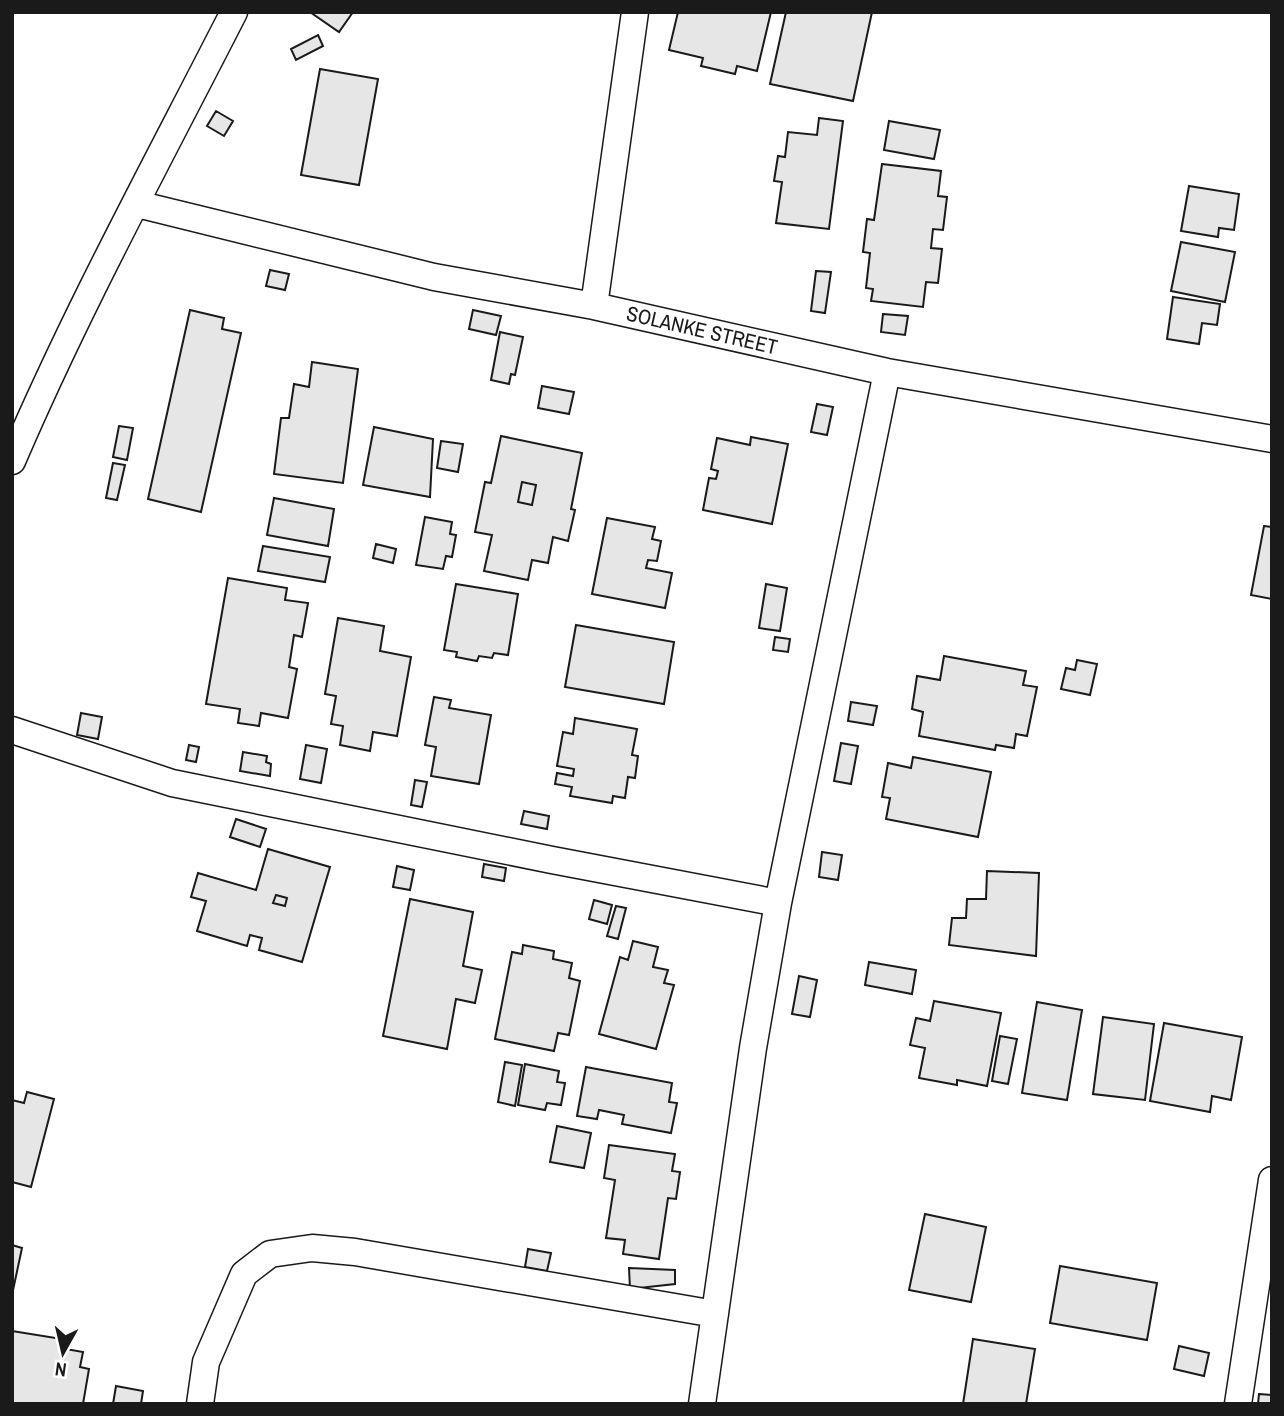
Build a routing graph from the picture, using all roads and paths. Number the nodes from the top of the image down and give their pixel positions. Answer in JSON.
{"nodes":[{"id":1,"x":234,"y":12,"type":"edge"},
{"id":2,"x":635,"y":12,"type":"edge"},
{"id":3,"x":137,"y":204,"type":"junction"},
{"id":4,"x":594,"y":306,"type":"junction"},
{"id":5,"x":887,"y":372,"type":"junction"},
{"id":6,"x":1272,"y":439,"type":"edge"},
{"id":7,"x":12,"y":461,"type":"edge"},
{"id":8,"x":12,"y":730,"type":"edge"},
{"id":9,"x":778,"y":903,"type":"junction"},
{"id":10,"x":1272,"y":1180,"type":"edge"},
{"id":11,"x":715,"y":1314,"type":"junction"},
{"id":12,"x":200,"y":1404,"type":"edge"},
{"id":13,"x":702,"y":1404,"type":"edge"},
{"id":14,"x":1238,"y":1404,"type":"edge"}],
"edges":[{"from":1,"to":3,"type":"street"},
{"from":2,"to":4,"type":"street"},
{"from":3,"to":4,"type":"street","name":"SOLANKE STREET"},
{"from":3,"to":7,"type":"street"},
{"from":4,"to":5,"type":"street","name":"SOLANKE STREET"},
{"from":5,"to":6,"type":"street","name":"SOLANKE STREET"},
{"from":5,"to":9,"type":"street"},
{"from":8,"to":9,"type":"street"},
{"from":9,"to":11,"type":"street"},
{"from":10,"to":14,"type":"street"},
{"from":11,"to":12,"type":"street"},
{"from":11,"to":13,"type":"street"}]}
